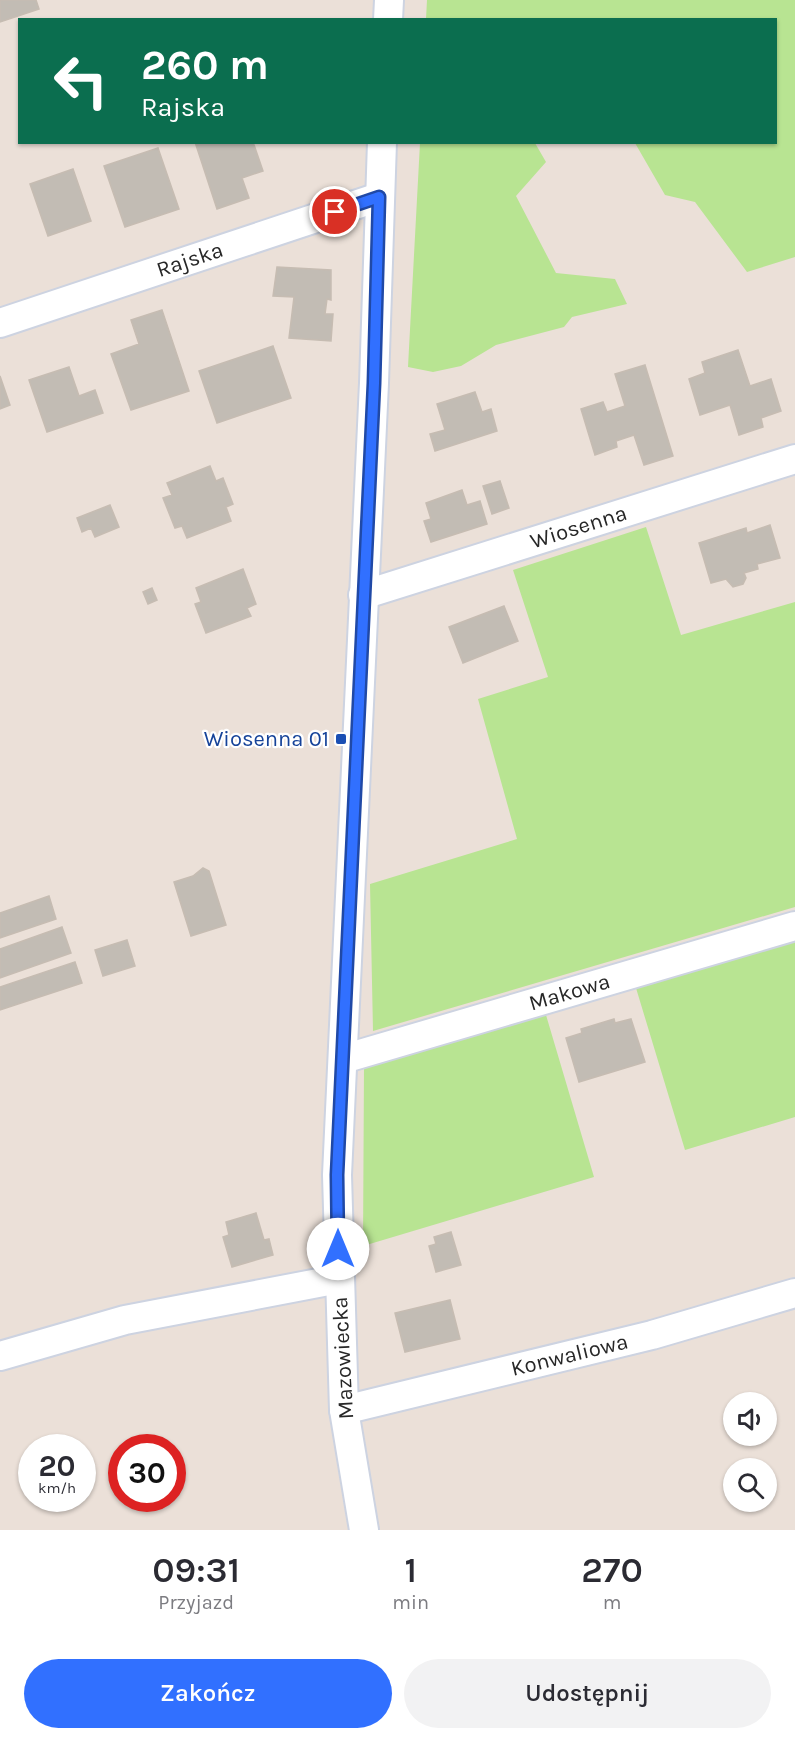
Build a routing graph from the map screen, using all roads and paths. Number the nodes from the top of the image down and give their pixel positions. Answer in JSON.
{"nodes":[{"id":1,"x":389,"y":0,"type":"edge"},
{"id":2,"x":388,"y":18,"type":"edge"},
{"id":3,"x":382,"y":144,"type":"edge"},
{"id":4,"x":379,"y":197,"type":"junction"},
{"id":5,"x":0,"y":323,"type":"edge"},
{"id":6,"x":795,"y":459,"type":"edge"},
{"id":7,"x":363,"y":595,"type":"junction"},
{"id":8,"x":795,"y":926,"type":"edge"},
{"id":9,"x":343,"y":1059,"type":"junction"},
{"id":10,"x":339,"y":1279,"type":"junction"},
{"id":11,"x":795,"y":1293,"type":"edge"},
{"id":12,"x":0,"y":1356,"type":"edge"},
{"id":13,"x":344,"y":1410,"type":"junction"},
{"id":14,"x":364,"y":1530,"type":"edge"}],
"edges":[{"from":1,"to":2,"type":"street"},
{"from":3,"to":4,"type":"street","name":"Mazowiecka"},
{"from":4,"to":5,"type":"street","name":"Rajska"},
{"from":4,"to":7,"type":"street","name":"Mazowiecka"},
{"from":6,"to":7,"type":"street","name":"Wiosenna"},
{"from":7,"to":9,"type":"street","name":"Mazowiecka"},
{"from":8,"to":9,"type":"street","name":"Makowa"},
{"from":9,"to":10,"type":"street","name":"Mazowiecka"},
{"from":10,"to":12,"type":"street"},
{"from":10,"to":13,"type":"street","name":"Mazowiecka"},
{"from":11,"to":13,"type":"street","name":"Konwaliowa"},
{"from":13,"to":14,"type":"street","name":"Mazowiecka"}]}
